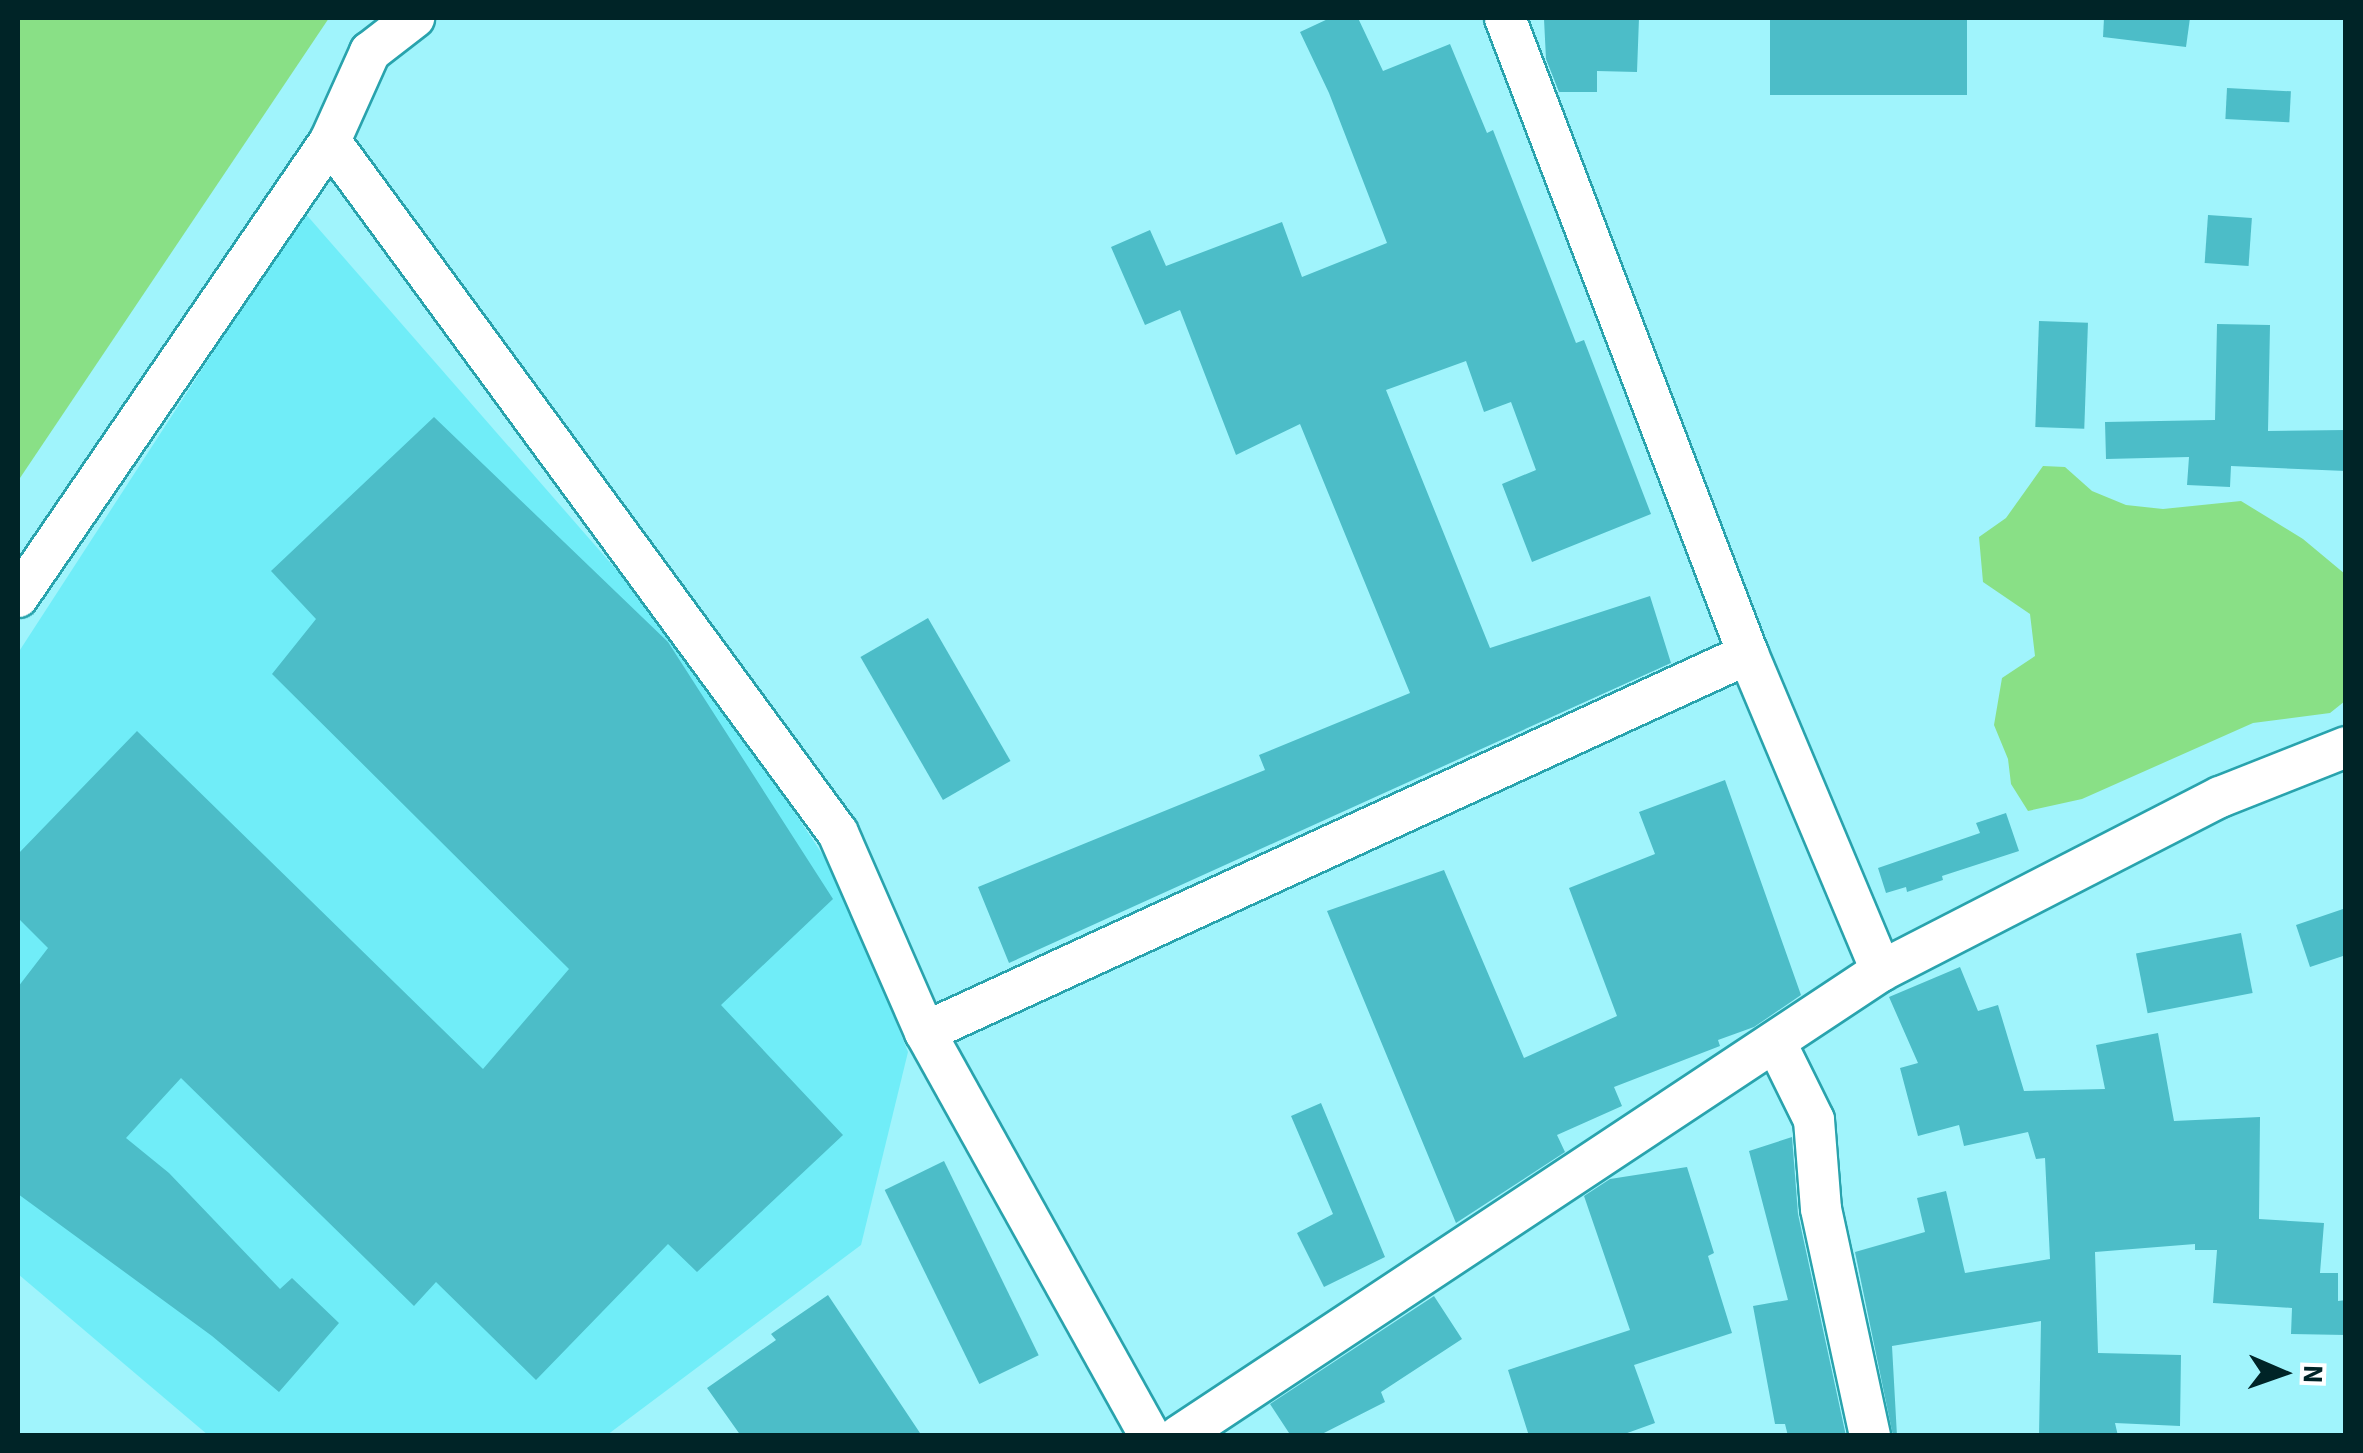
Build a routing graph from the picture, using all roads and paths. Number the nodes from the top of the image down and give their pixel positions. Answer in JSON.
{"nodes":[{"id":1,"x":414,"y":18,"type":"edge"},
{"id":2,"x":1506,"y":18,"type":"edge"},
{"id":3,"x":330,"y":140,"type":"junction"},
{"id":4,"x":18,"y":597,"type":"edge"},
{"id":5,"x":1748,"y":654,"type":"junction"},
{"id":6,"x":2346,"y":747,"type":"edge"},
{"id":7,"x":1881,"y":971,"type":"junction"},
{"id":8,"x":925,"y":1032,"type":"junction"},
{"id":9,"x":1776,"y":1043,"type":"junction"},
{"id":10,"x":1150,"y":1436,"type":"edge"},
{"id":11,"x":1179,"y":1436,"type":"edge"},
{"id":12,"x":1870,"y":1436,"type":"edge"}],
"edges":[{"from":1,"to":3,"type":"street"},
{"from":2,"to":5,"type":"street"},
{"from":3,"to":4,"type":"street"},
{"from":3,"to":8,"type":"street"},
{"from":5,"to":7,"type":"street"},
{"from":5,"to":8,"type":"street"},
{"from":6,"to":7,"type":"street"},
{"from":7,"to":9,"type":"street"},
{"from":8,"to":10,"type":"street"},
{"from":9,"to":11,"type":"street"},
{"from":9,"to":12,"type":"street"}]}
